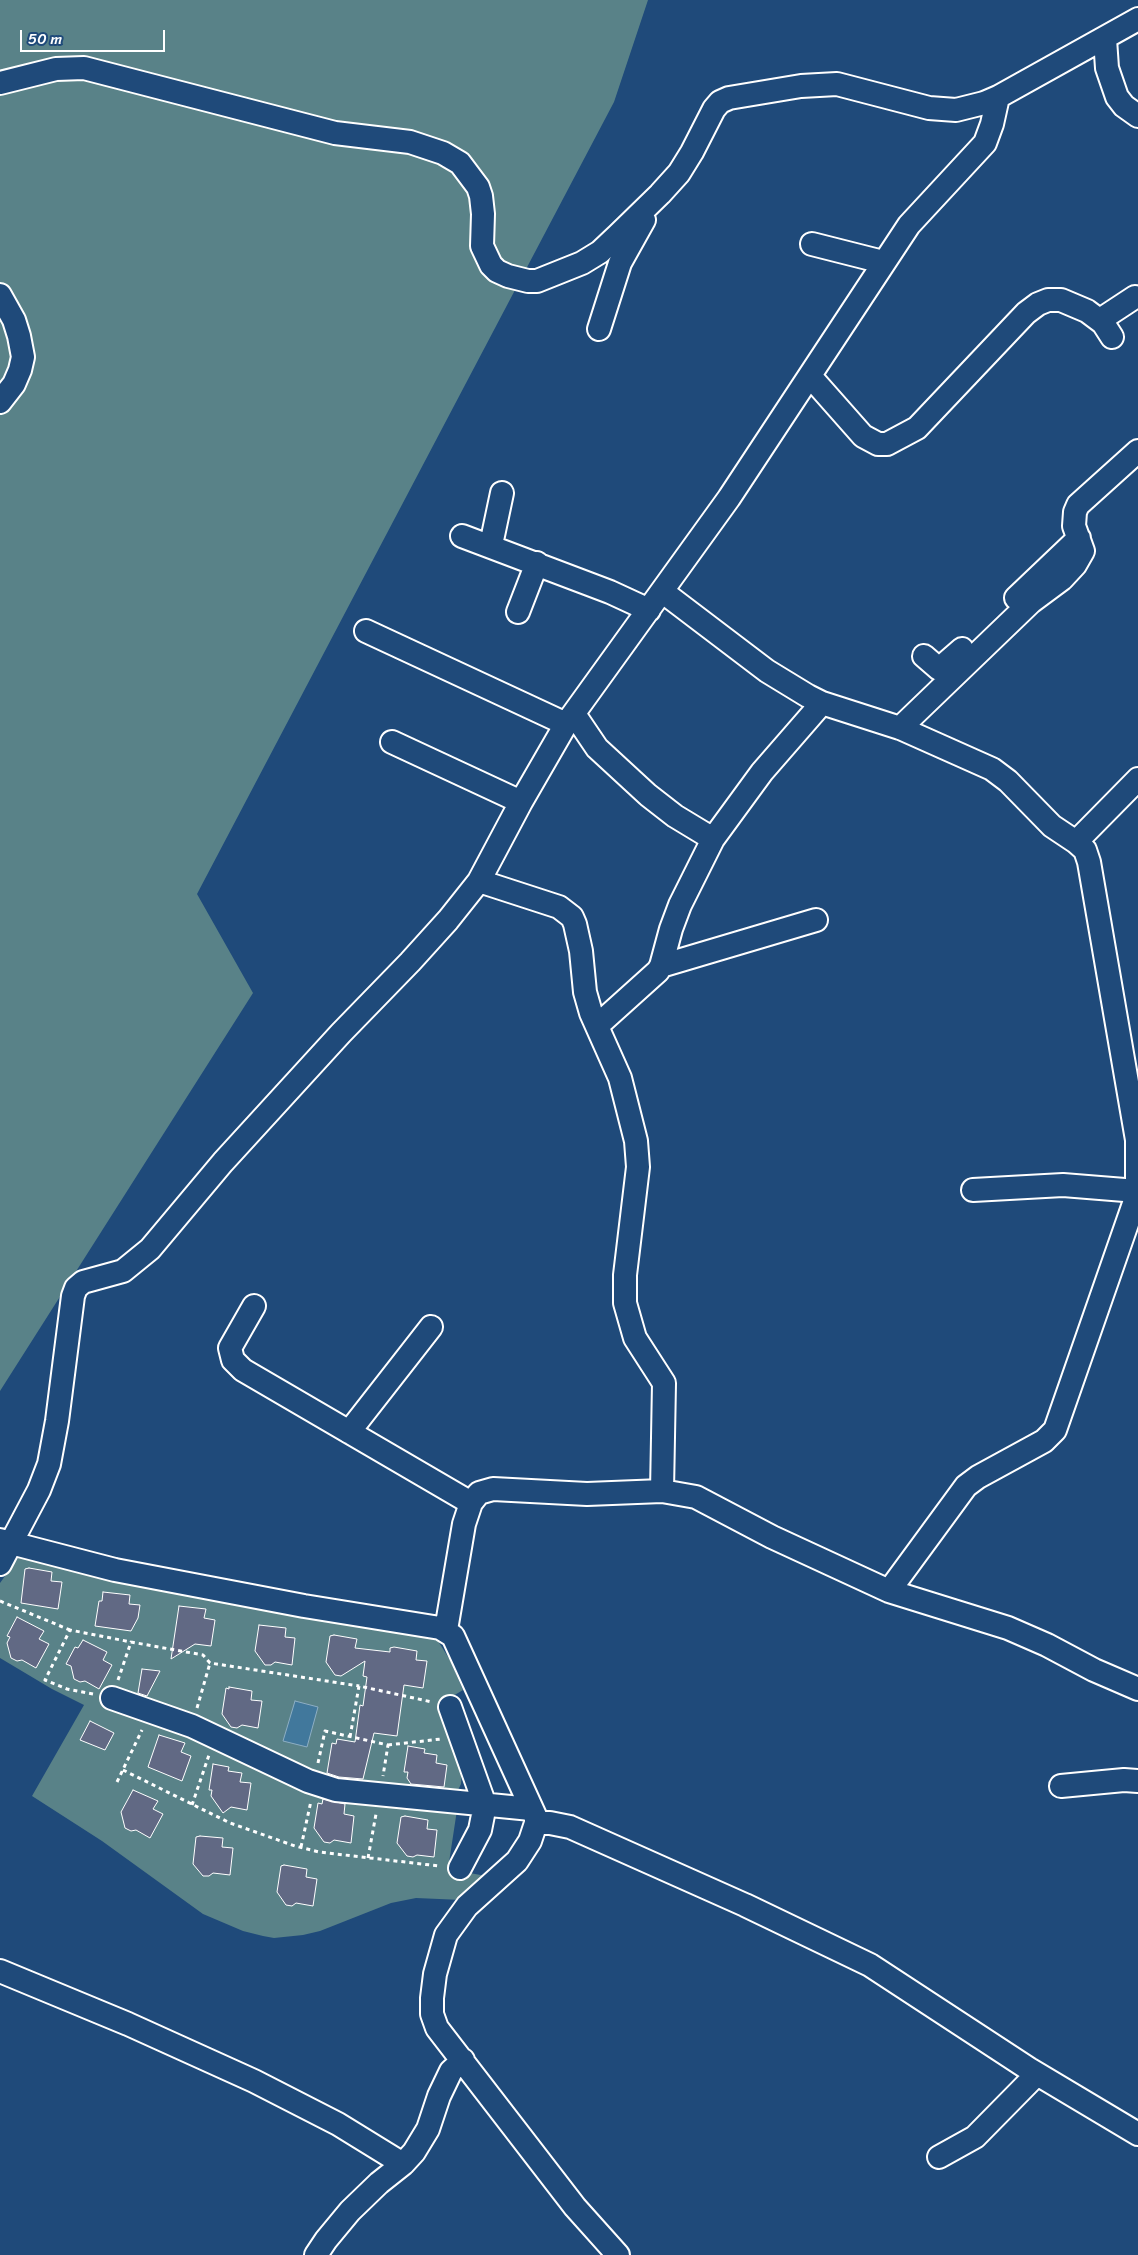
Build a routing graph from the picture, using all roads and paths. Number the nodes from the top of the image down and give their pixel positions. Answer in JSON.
{"nodes":[{"id":1,"x":1138,"y":19,"type":"edge"},
{"id":2,"x":1105,"y":39,"type":"junction"},
{"id":3,"x":0,"y":83,"type":"edge"},
{"id":4,"x":998,"y":97,"type":"junction"},
{"id":5,"x":1138,"y":116,"type":"edge"},
{"id":6,"x":652,"y":202,"type":"junction"},
{"id":7,"x":812,"y":244,"type":"dead end"},
{"id":8,"x":883,"y":262,"type":"junction"},
{"id":9,"x":0,"y":295,"type":"edge"},
{"id":10,"x":1135,"y":297,"type":"dead end"},
{"id":11,"x":599,"y":330,"type":"dead end"},
{"id":12,"x":810,"y":376,"type":"junction"},
{"id":13,"x":0,"y":402,"type":"edge"},
{"id":14,"x":1138,"y":451,"type":"edge"},
{"id":15,"x":502,"y":493,"type":"dead end"},
{"id":16,"x":462,"y":536,"type":"dead end"},
{"id":17,"x":1079,"y":538,"type":"junction"},
{"id":18,"x":491,"y":546,"type":"junction"},
{"id":19,"x":537,"y":563,"type":"junction"},
{"id":20,"x":663,"y":592,"type":"junction"},
{"id":21,"x":649,"y":610,"type":"junction"},
{"id":22,"x":518,"y":612,"type":"dead end"},
{"id":23,"x":366,"y":631,"type":"dead end"},
{"id":24,"x":924,"y":656,"type":"dead end"},
{"id":25,"x":822,"y":703,"type":"junction"},
{"id":26,"x":570,"y":719,"type":"junction"},
{"id":27,"x":900,"y":728,"type":"junction"},
{"id":28,"x":392,"y":742,"type":"dead end"},
{"id":29,"x":1138,"y":779,"type":"edge"},
{"id":30,"x":520,"y":802,"type":"junction"},
{"id":31,"x":713,"y":838,"type":"junction"},
{"id":32,"x":1076,"y":842,"type":"junction"},
{"id":33,"x":479,"y":881,"type":"junction"},
{"id":34,"x":816,"y":920,"type":"dead end"},
{"id":35,"x":661,"y":966,"type":"junction"},
{"id":36,"x":598,"y":1025,"type":"junction"},
{"id":37,"x":973,"y":1190,"type":"dead end"},
{"id":38,"x":1138,"y":1191,"type":"edge"},
{"id":39,"x":254,"y":1306,"type":"dead end"},
{"id":40,"x":431,"y":1327,"type":"dead end"},
{"id":41,"x":349,"y":1432,"type":"junction"},
{"id":42,"x":662,"y":1491,"type":"junction"},
{"id":43,"x":471,"y":1503,"type":"junction"},
{"id":44,"x":6,"y":1542,"type":"edge"},
{"id":45,"x":0,"y":1564,"type":"edge"},
{"id":46,"x":889,"y":1591,"type":"junction"},
{"id":47,"x":0,"y":1601,"type":"edge"},
{"id":48,"x":70,"y":1630,"type":"junction"},
{"id":49,"x":446,"y":1630,"type":"junction"},
{"id":50,"x":131,"y":1642,"type":"junction"},
{"id":51,"x":210,"y":1663,"type":"junction"},
{"id":52,"x":359,"y":1686,"type":"junction"},
{"id":53,"x":1138,"y":1689,"type":"edge"},
{"id":54,"x":112,"y":1698,"type":"junction"},
{"id":55,"x":450,"y":1707,"type":"joint"},
{"id":56,"x":150,"y":1712,"type":"junction"},
{"id":57,"x":192,"y":1726,"type":"junction"},
{"id":58,"x":214,"y":1737,"type":"junction"},
{"id":59,"x":350,"y":1737,"type":"junction"},
{"id":60,"x":462,"y":1740,"type":"junction"},
{"id":61,"x":388,"y":1745,"type":"junction"},
{"id":62,"x":123,"y":1770,"type":"junction"},
{"id":63,"x":1138,"y":1781,"type":"edge"},
{"id":64,"x":117,"y":1782,"type":"dead end"},
{"id":65,"x":314,"y":1783,"type":"junction"},
{"id":66,"x":1061,"y":1786,"type":"dead end"},
{"id":67,"x":379,"y":1795,"type":"junction"},
{"id":68,"x":192,"y":1805,"type":"junction"},
{"id":69,"x":485,"y":1805,"type":"junction"},
{"id":70,"x":534,"y":1816,"type":"junction"},
{"id":71,"x":301,"y":1847,"type":"junction"},
{"id":72,"x":368,"y":1858,"type":"junction"},
{"id":73,"x":460,"y":1868,"type":"joint"},
{"id":74,"x":0,"y":1971,"type":"edge"},
{"id":75,"x":463,"y":2060,"type":"junction"},
{"id":76,"x":1037,"y":2074,"type":"junction"},
{"id":77,"x":1138,"y":2134,"type":"edge"},
{"id":78,"x":939,"y":2157,"type":"dead end"},
{"id":79,"x":403,"y":2164,"type":"junction"},
{"id":80,"x":316,"y":2255,"type":"edge"},
{"id":81,"x":618,"y":2255,"type":"edge"}],
"edges":[{"from":1,"to":2,"type":"street"},
{"from":2,"to":4,"type":"street"},
{"from":2,"to":5,"type":"street"},
{"from":3,"to":6,"type":"street"},
{"from":4,"to":6,"type":"street"},
{"from":4,"to":8,"type":"street"},
{"from":6,"to":11,"type":"street"},
{"from":7,"to":8,"type":"street"},
{"from":8,"to":12,"type":"street"},
{"from":9,"to":13,"type":"street"},
{"from":10,"to":12,"type":"street"},
{"from":12,"to":20,"type":"street"},
{"from":14,"to":17,"type":"street"},
{"from":15,"to":18,"type":"street"},
{"from":16,"to":18,"type":"street"},
{"from":17,"to":24,"type":"street"},
{"from":17,"to":27,"type":"street"},
{"from":18,"to":19,"type":"street"},
{"from":19,"to":21,"type":"street"},
{"from":19,"to":22,"type":"street"},
{"from":20,"to":21,"type":"street"},
{"from":20,"to":25,"type":"street"},
{"from":21,"to":26,"type":"street"},
{"from":23,"to":26,"type":"street"},
{"from":25,"to":27,"type":"street"},
{"from":25,"to":31,"type":"street"},
{"from":26,"to":30,"type":"street"},
{"from":26,"to":31,"type":"street"},
{"from":27,"to":32,"type":"street"},
{"from":28,"to":30,"type":"street"},
{"from":29,"to":32,"type":"street"},
{"from":30,"to":33,"type":"street"},
{"from":31,"to":35,"type":"street"},
{"from":32,"to":38,"type":"street"},
{"from":33,"to":36,"type":"street"},
{"from":33,"to":44,"type":"street"},
{"from":34,"to":35,"type":"street"},
{"from":35,"to":36,"type":"street"},
{"from":36,"to":42,"type":"street"},
{"from":37,"to":38,"type":"street"},
{"from":38,"to":46,"type":"street"},
{"from":39,"to":41,"type":"street"},
{"from":40,"to":41,"type":"street"},
{"from":41,"to":43,"type":"street"},
{"from":42,"to":43,"type":"street"},
{"from":42,"to":46,"type":"street"},
{"from":43,"to":49,"type":"street"},
{"from":44,"to":45,"type":"street"},
{"from":44,"to":49,"type":"street"},
{"from":46,"to":53,"type":"street"},
{"from":47,"to":48,"type":"path"},
{"from":48,"to":50,"type":"path"},
{"from":48,"to":54,"type":"path"},
{"from":49,"to":70,"type":"street"},
{"from":50,"to":51,"type":"path"},
{"from":50,"to":54,"type":"path"},
{"from":51,"to":52,"type":"path"},
{"from":51,"to":57,"type":"path"},
{"from":52,"to":55,"type":"path"},
{"from":52,"to":59,"type":"path"},
{"from":54,"to":56,"type":"street"},
{"from":55,"to":60,"type":"street"},
{"from":56,"to":57,"type":"street"},
{"from":56,"to":62,"type":"path"},
{"from":57,"to":58,"type":"street"},
{"from":58,"to":65,"type":"street"},
{"from":58,"to":68,"type":"path"},
{"from":59,"to":61,"type":"path"},
{"from":59,"to":65,"type":"path"},
{"from":60,"to":61,"type":"path"},
{"from":60,"to":69,"type":"street"},
{"from":61,"to":67,"type":"path"},
{"from":62,"to":64,"type":"path"},
{"from":62,"to":68,"type":"path"},
{"from":63,"to":66,"type":"street"},
{"from":65,"to":67,"type":"street"},
{"from":65,"to":71,"type":"path"},
{"from":67,"to":69,"type":"street"},
{"from":67,"to":72,"type":"path"},
{"from":68,"to":71,"type":"path"},
{"from":69,"to":70,"type":"street"},
{"from":69,"to":73,"type":"street"},
{"from":70,"to":75,"type":"street"},
{"from":70,"to":76,"type":"street"},
{"from":71,"to":72,"type":"path"},
{"from":72,"to":73,"type":"path"},
{"from":74,"to":79,"type":"street"},
{"from":75,"to":79,"type":"street"},
{"from":75,"to":81,"type":"street"},
{"from":76,"to":77,"type":"street"},
{"from":76,"to":78,"type":"street"},
{"from":79,"to":80,"type":"street"}]}
